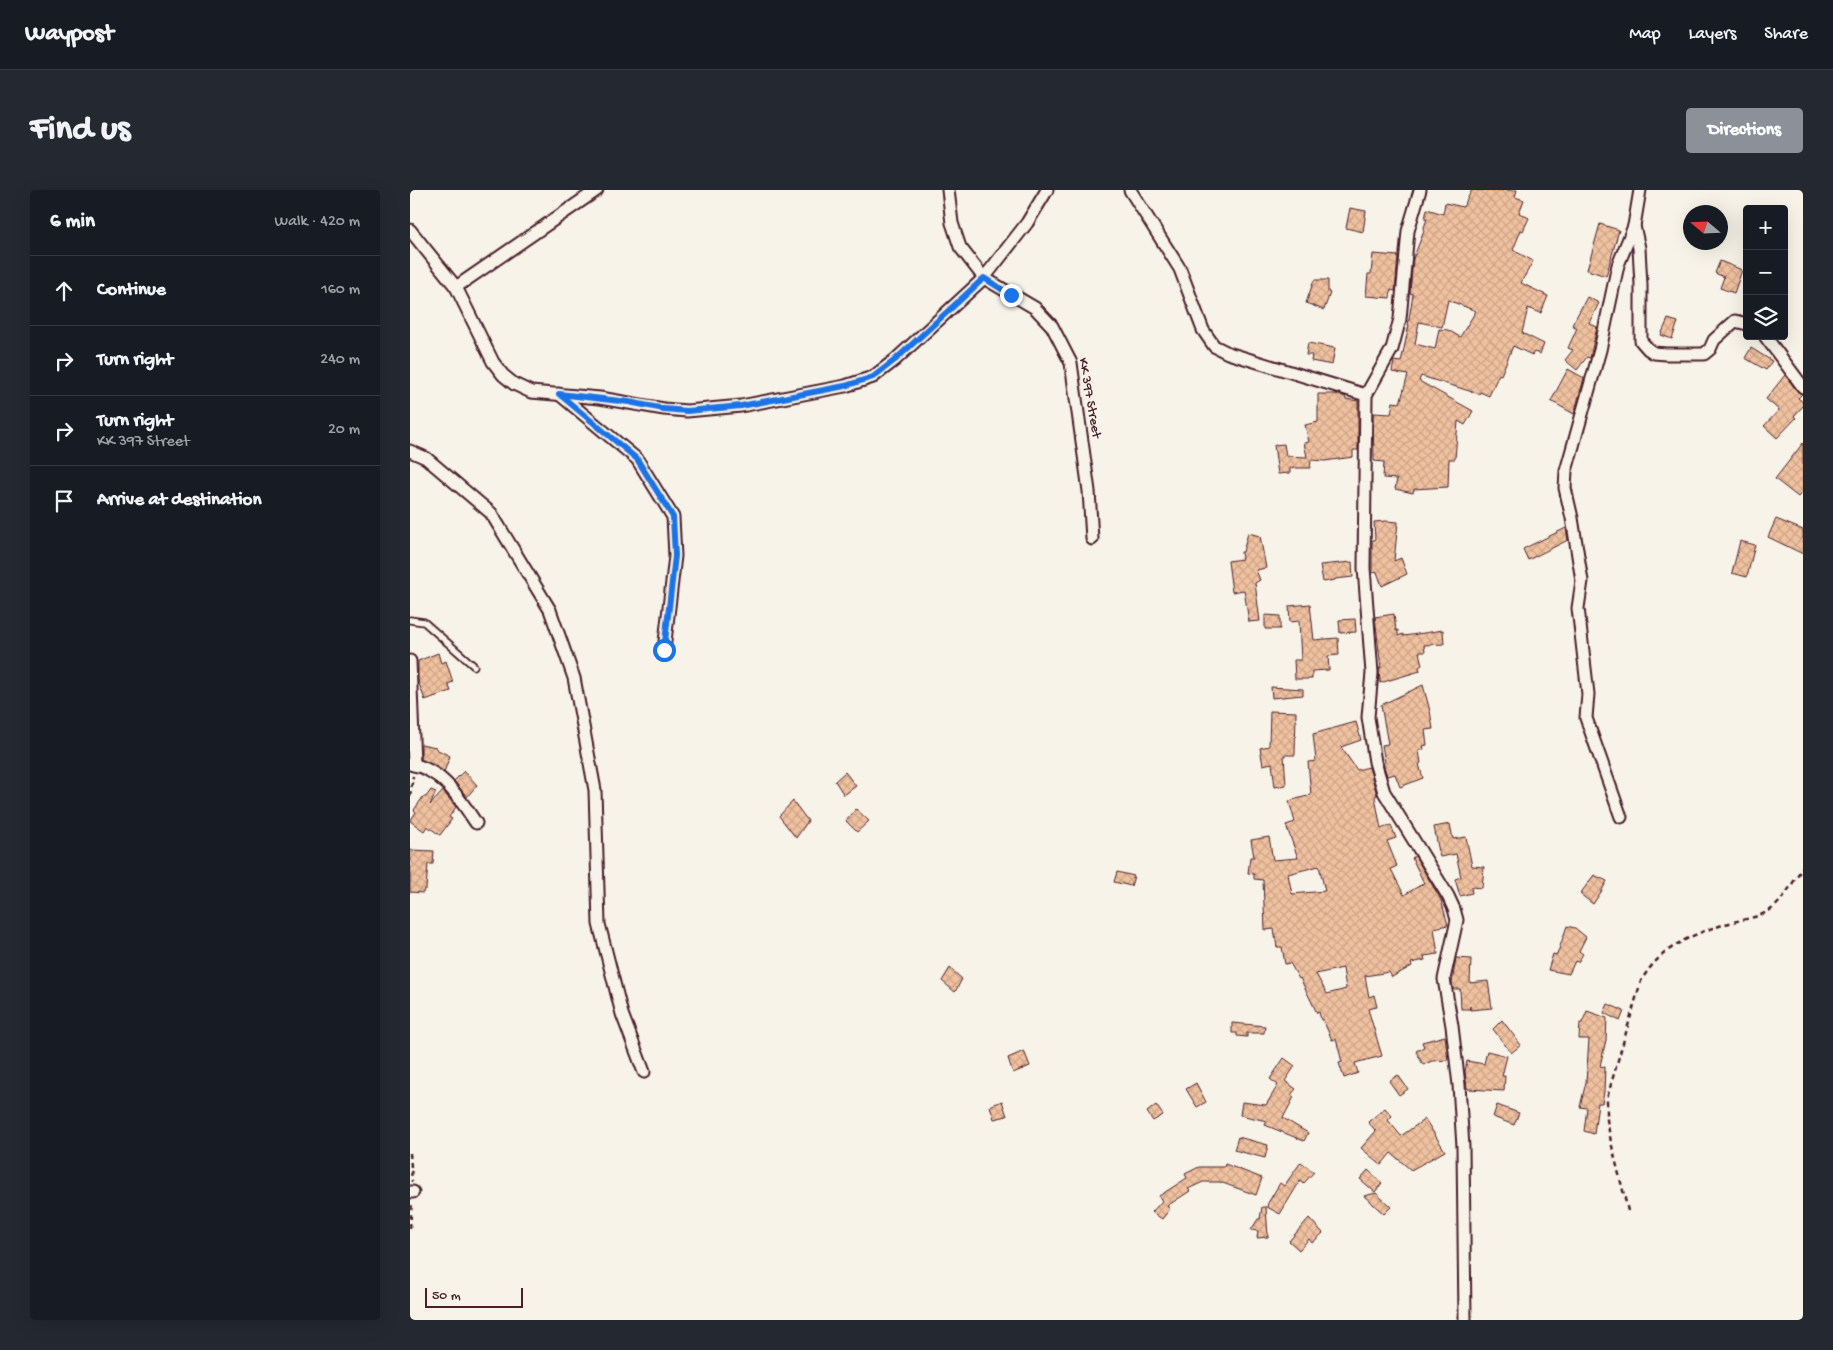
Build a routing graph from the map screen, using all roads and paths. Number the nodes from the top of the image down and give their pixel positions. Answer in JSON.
{"nodes":[{"id":1,"x":597,"y":190,"type":"edge"},
{"id":2,"x":948,"y":190,"type":"edge"},
{"id":3,"x":1047,"y":190,"type":"edge"},
{"id":4,"x":1130,"y":190,"type":"edge"},
{"id":5,"x":1420,"y":190,"type":"edge"},
{"id":6,"x":1640,"y":190,"type":"edge"},
{"id":7,"x":1634,"y":226,"type":"junction"},
{"id":8,"x":410,"y":230,"type":"edge"},
{"id":9,"x":984,"y":278,"type":"junction"},
{"id":10,"x":456,"y":287,"type":"junction"},
{"id":11,"x":1743,"y":323,"type":"edge"},
{"id":12,"x":1768,"y":340,"type":"edge"},
{"id":13,"x":1803,"y":387,"type":"edge"},
{"id":14,"x":559,"y":394,"type":"junction"},
{"id":15,"x":1366,"y":395,"type":"junction"},
{"id":16,"x":410,"y":450,"type":"edge"},
{"id":17,"x":1092,"y":539,"type":"dead end"},
{"id":18,"x":410,"y":620,"type":"edge"},
{"id":19,"x":664,"y":650,"type":"dead end"},
{"id":20,"x":410,"y":661,"type":"edge"},
{"id":21,"x":474,"y":666,"type":"dead end"},
{"id":22,"x":412,"y":764,"type":"edge"},
{"id":23,"x":410,"y":796,"type":"edge"},
{"id":24,"x":1621,"y":817,"type":"dead end"},
{"id":25,"x":476,"y":823,"type":"dead end"},
{"id":26,"x":1803,"y":868,"type":"edge"},
{"id":27,"x":644,"y":1072,"type":"dead end"},
{"id":28,"x":1628,"y":1211,"type":"dead end"},
{"id":29,"x":1465,"y":1320,"type":"edge"}],
"edges":[{"from":1,"to":10,"type":"street"},
{"from":2,"to":9,"type":"street","name":"KK 397 Street"},
{"from":3,"to":9,"type":"street"},
{"from":4,"to":15,"type":"street"},
{"from":5,"to":15,"type":"street"},
{"from":6,"to":7,"type":"street"},
{"from":7,"to":11,"type":"street"},
{"from":7,"to":24,"type":"street"},
{"from":8,"to":10,"type":"street"},
{"from":9,"to":14,"type":"street"},
{"from":9,"to":17,"type":"street","name":"KK 397 Street"},
{"from":10,"to":14,"type":"street"},
{"from":12,"to":13,"type":"street"},
{"from":14,"to":19,"type":"street"},
{"from":15,"to":29,"type":"street"},
{"from":16,"to":27,"type":"street"},
{"from":18,"to":21,"type":"lane"},
{"from":20,"to":22,"type":"street"},
{"from":22,"to":23,"type":"path"},
{"from":22,"to":25,"type":"street"},
{"from":26,"to":28,"type":"path"}]}
